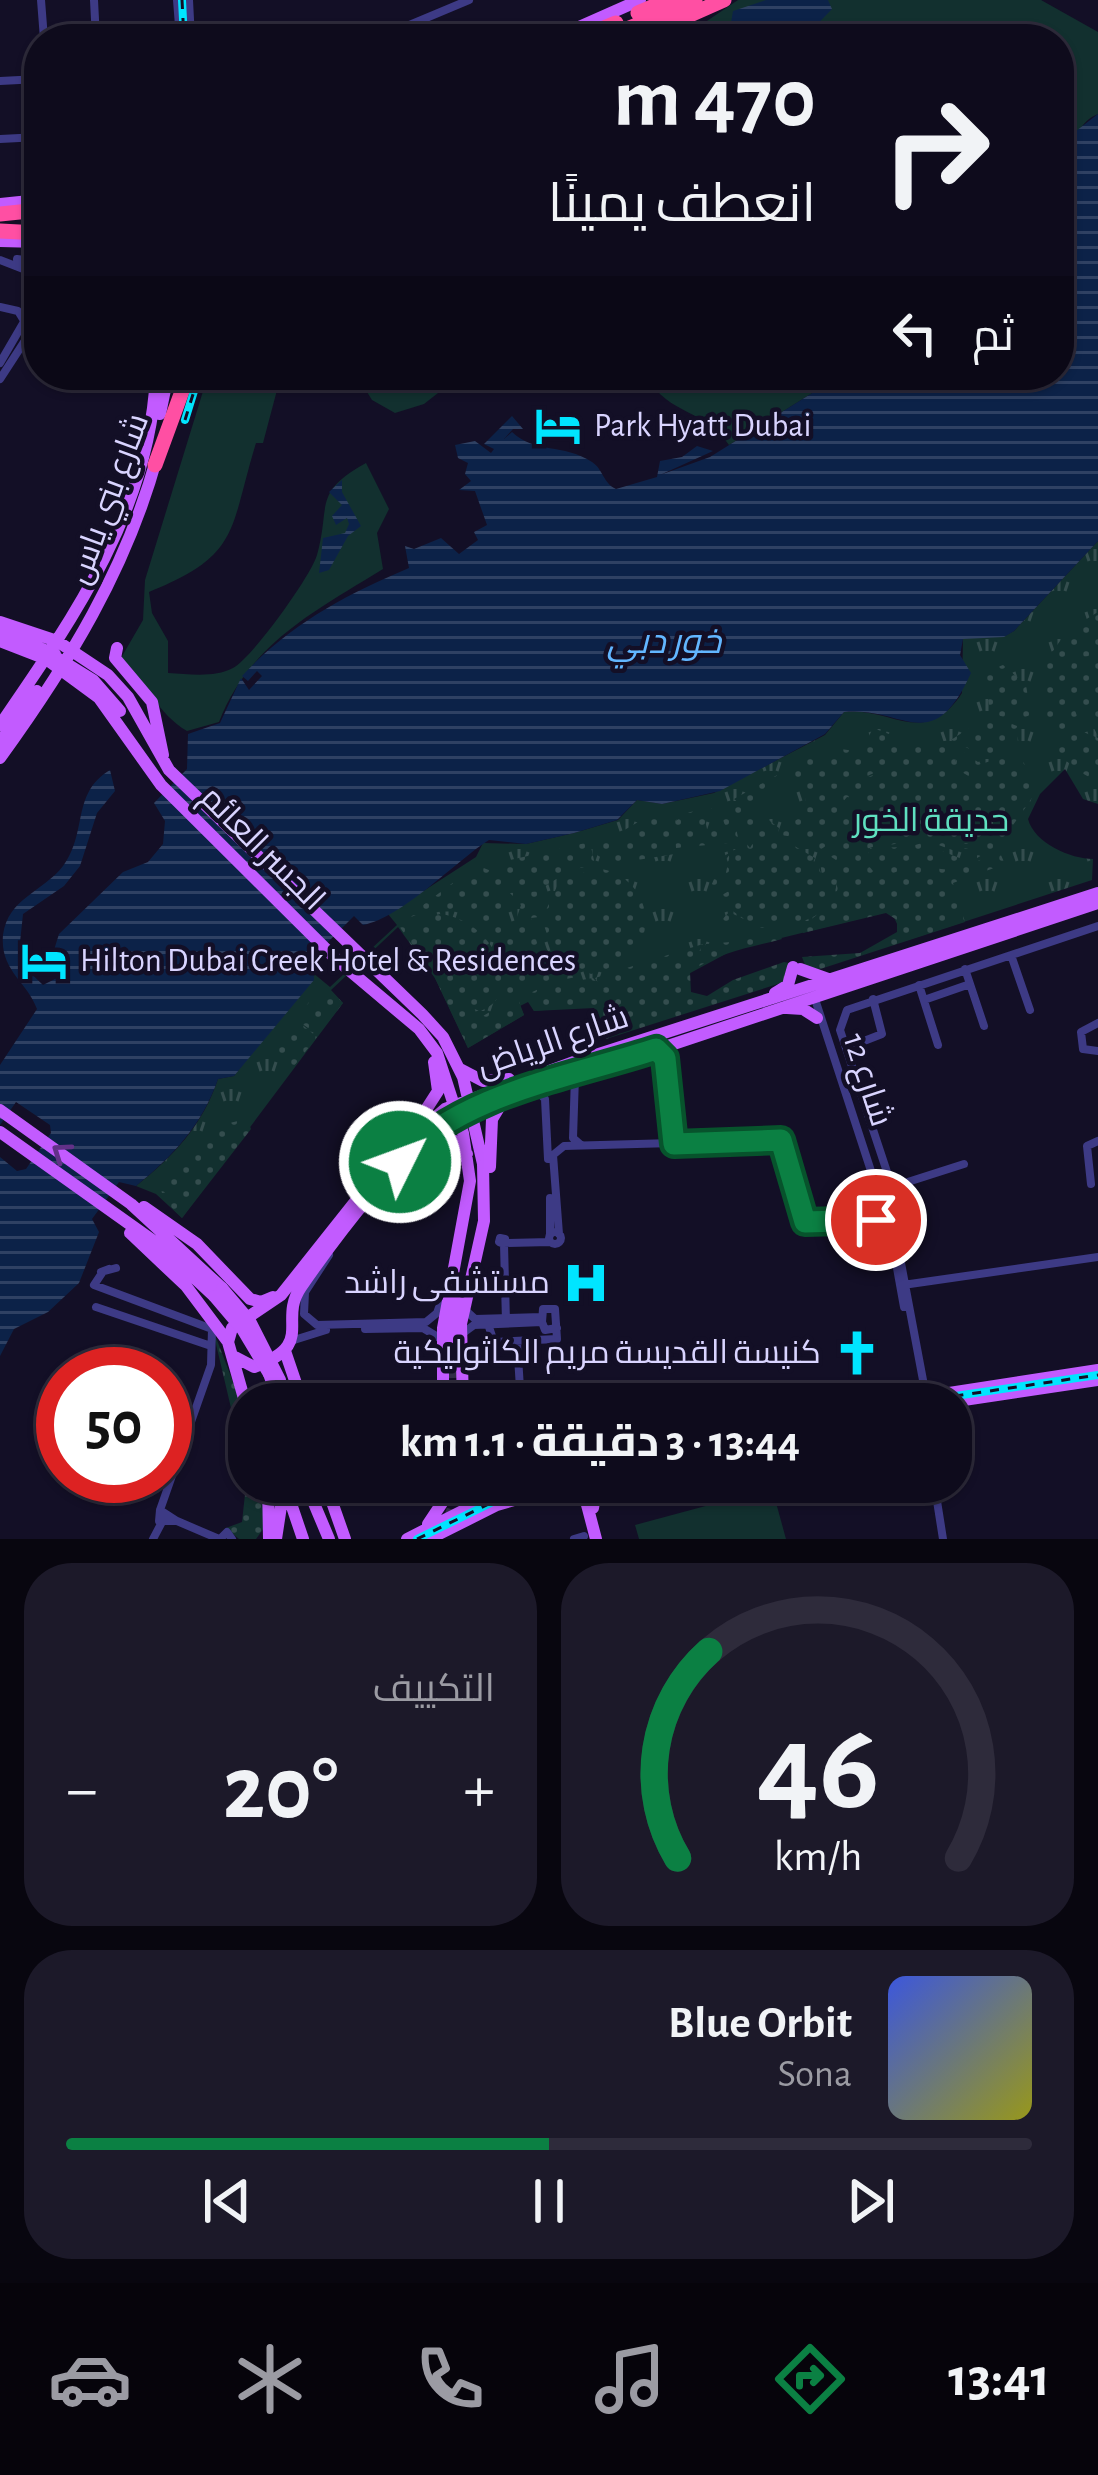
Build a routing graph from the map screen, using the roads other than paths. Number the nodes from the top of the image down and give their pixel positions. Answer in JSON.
{"nodes":[{"id":1,"x":469,"y":0,"type":"edge"},
{"id":2,"x":640,"y":0,"type":"edge"},
{"id":3,"x":668,"y":0,"type":"edge"},
{"id":4,"x":695,"y":0,"type":"edge"},
{"id":5,"x":724,"y":0,"type":"edge"},
{"id":6,"x":413,"y":24,"type":"edge"},
{"id":7,"x":586,"y":24,"type":"edge"},
{"id":8,"x":613,"y":24,"type":"edge"},
{"id":9,"x":640,"y":24,"type":"edge"},
{"id":10,"x":670,"y":24,"type":"edge"},
{"id":11,"x":0,"y":307,"type":"edge"},
{"id":12,"x":24,"y":322,"type":"edge"},
{"id":13,"x":24,"y":329,"type":"edge"},
{"id":14,"x":24,"y":342,"type":"edge"},
{"id":15,"x":3,"y":359,"type":"edge"},
{"id":16,"x":0,"y":379,"type":"edge"},
{"id":17,"x":155,"y":390,"type":"edge"},
{"id":18,"x":165,"y":390,"type":"edge"},
{"id":19,"x":178,"y":390,"type":"edge"},
{"id":20,"x":147,"y":468,"type":"junction"},
{"id":21,"x":99,"y":571,"type":"junction"},
{"id":22,"x":88,"y":592,"type":"junction"},
{"id":23,"x":0,"y":622,"type":"edge"},
{"id":24,"x":19,"y":626,"type":"junction"},
{"id":25,"x":83,"y":634,"type":"junction"},
{"id":26,"x":0,"y":640,"type":"edge"},
{"id":27,"x":117,"y":648,"type":"dead end"},
{"id":28,"x":60,"y":656,"type":"junction"},
{"id":29,"x":104,"y":677,"type":"junction"},
{"id":30,"x":86,"y":686,"type":"junction"},
{"id":31,"x":16,"y":703,"type":"junction"},
{"id":32,"x":109,"y":710,"type":"junction"},
{"id":33,"x":27,"y":719,"type":"junction"},
{"id":34,"x":0,"y":725,"type":"edge"},
{"id":35,"x":110,"y":733,"type":"dead end"},
{"id":36,"x":0,"y":742,"type":"edge"},
{"id":37,"x":0,"y":758,"type":"edge"},
{"id":38,"x":165,"y":765,"type":"junction"},
{"id":39,"x":151,"y":774,"type":"junction"},
{"id":40,"x":1098,"y":892,"type":"edge"},
{"id":41,"x":1098,"y":903,"type":"edge"},
{"id":42,"x":1098,"y":926,"type":"edge"},
{"id":43,"x":1011,"y":954,"type":"junction"},
{"id":44,"x":965,"y":969,"type":"junction"},
{"id":45,"x":376,"y":973,"type":"junction"},
{"id":46,"x":841,"y":982,"type":"junction"},
{"id":47,"x":362,"y":983,"type":"junction"},
{"id":48,"x":970,"y":984,"type":"junction"},
{"id":49,"x":919,"y":985,"type":"junction"},
{"id":50,"x":809,"y":992,"type":"junction"},
{"id":51,"x":873,"y":999,"type":"junction"},
{"id":52,"x":923,"y":1000,"type":"junction"},
{"id":53,"x":769,"y":1005,"type":"junction"},
{"id":54,"x":1030,"y":1010,"type":"dead end"},
{"id":55,"x":404,"y":1016,"type":"junction"},
{"id":56,"x":820,"y":1019,"type":"junction"},
{"id":57,"x":1098,"y":1023,"type":"edge"},
{"id":58,"x":984,"y":1026,"type":"dead end"},
{"id":59,"x":938,"y":1045,"type":"dead end"},
{"id":60,"x":847,"y":1048,"type":"junction"},
{"id":61,"x":663,"y":1050,"type":"junction"},
{"id":62,"x":1098,"y":1052,"type":"edge"},
{"id":63,"x":460,"y":1068,"type":"junction"},
{"id":64,"x":576,"y":1075,"type":"junction"},
{"id":65,"x":534,"y":1083,"type":"junction"},
{"id":66,"x":862,"y":1097,"type":"junction"},
{"id":67,"x":505,"y":1098,"type":"junction"},
{"id":68,"x":849,"y":1101,"type":"junction"},
{"id":69,"x":464,"y":1106,"type":"junction"},
{"id":70,"x":0,"y":1110,"type":"edge"},
{"id":71,"x":572,"y":1125,"type":"junction"},
{"id":72,"x":545,"y":1130,"type":"junction"},
{"id":73,"x":0,"y":1132,"type":"edge"},
{"id":74,"x":573,"y":1138,"type":"junction"},
{"id":75,"x":1098,"y":1141,"type":"edge"},
{"id":76,"x":408,"y":1144,"type":"junction"},
{"id":77,"x":674,"y":1144,"type":"junction"},
{"id":78,"x":564,"y":1146,"type":"junction"},
{"id":79,"x":582,"y":1146,"type":"junction"},
{"id":80,"x":469,"y":1160,"type":"junction"},
{"id":81,"x":964,"y":1164,"type":"dead end"},
{"id":82,"x":1091,"y":1184,"type":"dead end"},
{"id":83,"x":882,"y":1191,"type":"junction"},
{"id":84,"x":486,"y":1198,"type":"junction"},
{"id":85,"x":126,"y":1200,"type":"junction"},
{"id":86,"x":879,"y":1210,"type":"junction"},
{"id":87,"x":115,"y":1214,"type":"junction"},
{"id":88,"x":871,"y":1219,"type":"junction"},
{"id":89,"x":884,"y":1223,"type":"junction"},
{"id":90,"x":552,"y":1236,"type":"junction"},
{"id":91,"x":475,"y":1254,"type":"junction"},
{"id":92,"x":328,"y":1255,"type":"junction"},
{"id":93,"x":1098,"y":1257,"type":"edge"},
{"id":94,"x":109,"y":1270,"type":"dead end"},
{"id":95,"x":306,"y":1274,"type":"junction"},
{"id":96,"x":451,"y":1282,"type":"junction"},
{"id":97,"x":903,"y":1284,"type":"junction"},
{"id":98,"x":218,"y":1292,"type":"junction"},
{"id":99,"x":96,"y":1307,"type":"dead end"},
{"id":100,"x":464,"y":1308,"type":"junction"},
{"id":101,"x":542,"y":1319,"type":"junction"},
{"id":102,"x":506,"y":1321,"type":"junction"},
{"id":103,"x":479,"y":1323,"type":"junction"},
{"id":104,"x":423,"y":1325,"type":"junction"},
{"id":105,"x":556,"y":1328,"type":"junction"},
{"id":106,"x":517,"y":1341,"type":"junction"},
{"id":107,"x":451,"y":1343,"type":"junction"},
{"id":108,"x":290,"y":1345,"type":"junction"},
{"id":109,"x":211,"y":1346,"type":"junction"},
{"id":110,"x":231,"y":1349,"type":"junction"},
{"id":111,"x":1098,"y":1370,"type":"edge"},
{"id":112,"x":276,"y":1377,"type":"junction"},
{"id":113,"x":1098,"y":1380,"type":"edge"},
{"id":114,"x":241,"y":1383,"type":"edge"},
{"id":115,"x":280,"y":1383,"type":"edge"},
{"id":116,"x":280,"y":1383,"type":"edge"},
{"id":117,"x":291,"y":1383,"type":"edge"},
{"id":118,"x":446,"y":1383,"type":"edge"},
{"id":119,"x":459,"y":1383,"type":"edge"},
{"id":120,"x":520,"y":1383,"type":"edge"},
{"id":121,"x":923,"y":1383,"type":"edge"},
{"id":122,"x":972,"y":1392,"type":"edge"},
{"id":123,"x":972,"y":1399,"type":"edge"},
{"id":124,"x":270,"y":1503,"type":"edge"},
{"id":125,"x":280,"y":1503,"type":"edge"},
{"id":126,"x":289,"y":1503,"type":"edge"},
{"id":127,"x":314,"y":1503,"type":"edge"},
{"id":128,"x":327,"y":1503,"type":"edge"},
{"id":129,"x":441,"y":1503,"type":"tunnel mouth"},
{"id":130,"x":480,"y":1503,"type":"edge"},
{"id":131,"x":499,"y":1503,"type":"edge"},
{"id":132,"x":589,"y":1503,"type":"edge"},
{"id":133,"x":937,"y":1503,"type":"edge"},
{"id":134,"x":160,"y":1510,"type":"junction"},
{"id":135,"x":177,"y":1520,"type":"junction"},
{"id":136,"x":162,"y":1522,"type":"junction"},
{"id":137,"x":425,"y":1535,"type":"edge"},
{"id":138,"x":590,"y":1536,"type":"edge"},
{"id":139,"x":227,"y":1537,"type":"edge"},
{"id":140,"x":334,"y":1537,"type":"edge"},
{"id":141,"x":153,"y":1539,"type":"edge"},
{"id":142,"x":273,"y":1539,"type":"edge"},
{"id":143,"x":303,"y":1539,"type":"edge"},
{"id":144,"x":407,"y":1539,"type":"edge"},
{"id":145,"x":943,"y":1539,"type":"edge"}],
"edges":[{"from":1,"to":6,"type":"street"},
{"from":2,"to":7,"type":"main road"},
{"from":3,"to":8,"type":"highway"},
{"from":4,"to":9,"type":"highway"},
{"from":5,"to":10,"type":"highway"},
{"from":11,"to":12,"type":"street"},
{"from":13,"to":15,"type":"street"},
{"from":14,"to":16,"type":"street"},
{"from":17,"to":20,"type":"main road"},
{"from":18,"to":20,"type":"main road"},
{"from":19,"to":20,"type":"highway"},
{"from":20,"to":21,"type":"main road","name":"شارع بني ياس"},
{"from":20,"to":25,"type":"main road","name":"شارع بني ياس"},
{"from":21,"to":22,"type":"main road","name":"شارع بني ياس"},
{"from":21,"to":28,"type":"main road"},
{"from":22,"to":24,"type":"main road"},
{"from":22,"to":28,"type":"main road","name":"شارع بني ياس"},
{"from":23,"to":24,"type":"main road"},
{"from":24,"to":28,"type":"main road"},
{"from":25,"to":28,"type":"main road","name":"شارع بني ياس"},
{"from":25,"to":29,"type":"main road"},
{"from":26,"to":28,"type":"main road"},
{"from":26,"to":31,"type":"main road"},
{"from":27,"to":38,"type":"main road"},
{"from":28,"to":29,"type":"main road"},
{"from":28,"to":30,"type":"main road","name":"الجسر العائم"},
{"from":28,"to":31,"type":"main road","name":"شارع بني ياس"},
{"from":28,"to":33,"type":"main road","name":"شارع بني ياس"},
{"from":28,"to":36,"type":"main road"},
{"from":28,"to":38,"type":"main road"},
{"from":29,"to":38,"type":"main road"},
{"from":30,"to":32,"type":"main road","name":"الجسر العائم"},
{"from":30,"to":33,"type":"main road"},
{"from":31,"to":34,"type":"main road","name":"شارع بني ياس"},
{"from":32,"to":35,"type":"main road"},
{"from":32,"to":39,"type":"main road","name":"الجسر العائم"},
{"from":33,"to":37,"type":"main road","name":"شارع بني ياس"},
{"from":38,"to":39,"type":"main road"},
{"from":38,"to":45,"type":"main road","name":"الجسر العائم"},
{"from":39,"to":47,"type":"main road","name":"الجسر العائم"},
{"from":40,"to":46,"type":"main road","name":"شارع الرياض"},
{"from":41,"to":46,"type":"main road","name":"شارع الرياض"},
{"from":42,"to":43,"type":"street"},
{"from":43,"to":44,"type":"street"},
{"from":43,"to":54,"type":"street"},
{"from":44,"to":48,"type":"street"},
{"from":44,"to":49,"type":"street"},
{"from":45,"to":47,"type":"main road"},
{"from":45,"to":63,"type":"main road","name":"الجسر العائم"},
{"from":46,"to":50,"type":"main road","name":"شارع الرياض"},
{"from":46,"to":53,"type":"main road"},
{"from":46,"to":56,"type":"main road"},
{"from":47,"to":55,"type":"main road","name":"الجسر العائم"},
{"from":48,"to":52,"type":"street"},
{"from":48,"to":58,"type":"street"},
{"from":49,"to":51,"type":"street"},
{"from":49,"to":52,"type":"street"},
{"from":50,"to":53,"type":"main road","name":"شارع الرياض"},
{"from":50,"to":56,"type":"street","name":"شارع 12"},
{"from":51,"to":60,"type":"street"},
{"from":51,"to":60,"type":"street"},
{"from":52,"to":59,"type":"street"},
{"from":53,"to":56,"type":"main road"},
{"from":53,"to":61,"type":"main road","name":"شارع الرياض"},
{"from":53,"to":65,"type":"main road","name":"شارع الرياض"},
{"from":55,"to":69,"type":"main road"},
{"from":55,"to":76,"type":"main road"},
{"from":56,"to":68,"type":"street","name":"شارع 12"},
{"from":56,"to":83,"type":"street","name":"شارع 12"},
{"from":57,"to":62,"type":"street"},
{"from":60,"to":66,"type":"street"},
{"from":61,"to":64,"type":"main road","name":"شارع الرياض"},
{"from":61,"to":77,"type":"street"},
{"from":63,"to":65,"type":"main road"},
{"from":63,"to":69,"type":"main road","name":"الجسر العائم"},
{"from":64,"to":65,"type":"main road","name":"شارع الرياض"},
{"from":64,"to":71,"type":"street"},
{"from":65,"to":67,"type":"main road","name":"شارع الرياض"},
{"from":65,"to":69,"type":"main road","name":"شارع الرياض"},
{"from":65,"to":72,"type":"street"},
{"from":66,"to":68,"type":"street"},
{"from":66,"to":83,"type":"street"},
{"from":67,"to":69,"type":"main road","name":"شارع الرياض"},
{"from":67,"to":84,"type":"main road"},
{"from":68,"to":83,"type":"street","name":"شارع 12"},
{"from":69,"to":76,"type":"main road","name":"شارع الرياض"},
{"from":69,"to":80,"type":"main road"},
{"from":69,"to":84,"type":"main road"},
{"from":85,"to":70,"type":"main road","one_way":true},
{"from":71,"to":72,"type":"street"},
{"from":71,"to":74,"type":"street"},
{"from":72,"to":90,"type":"street"},
{"from":73,"to":87,"type":"main road"},
{"from":74,"to":78,"type":"street"},
{"from":74,"to":79,"type":"street"},
{"from":75,"to":82,"type":"street"},
{"from":76,"to":80,"type":"main road"},
{"from":76,"to":92,"type":"main road","name":"شارع الرياض"},
{"from":76,"to":95,"type":"main road","name":"شارع الرياض"},
{"from":77,"to":79,"type":"street"},
{"from":77,"to":88,"type":"street"},
{"from":78,"to":79,"type":"street"},
{"from":78,"to":90,"type":"street"},
{"from":80,"to":96,"type":"main road"},
{"from":81,"to":83,"type":"street"},
{"from":83,"to":86,"type":"street","name":"شارع 12"},
{"from":83,"to":97,"type":"street","name":"شارع 12"},
{"from":84,"to":91,"type":"main road"},
{"from":85,"to":95,"type":"main road"},
{"from":85,"to":98,"type":"main road"},
{"from":86,"to":88,"type":"street"},
{"from":86,"to":89,"type":"street","name":"شارع 12"},
{"from":87,"to":98,"type":"main road"},
{"from":87,"to":110,"type":"main road"},
{"from":88,"to":89,"type":"street"},
{"from":89,"to":97,"type":"street","name":"شارع 12"},
{"from":90,"to":102,"type":"street"},
{"from":91,"to":100,"type":"main road"},
{"from":91,"to":107,"type":"main road"},
{"from":92,"to":95,"type":"main road","name":"شارع الرياض"},
{"from":92,"to":104,"type":"street"},
{"from":93,"to":97,"type":"street"},
{"from":94,"to":109,"type":"street"},
{"from":95,"to":108,"type":"main road","name":"شارع الرياض"},
{"from":95,"to":110,"type":"main road","name":"شارع الرياض"},
{"from":96,"to":104,"type":"street"},
{"from":96,"to":107,"type":"main road"},
{"from":97,"to":121,"type":"street","name":"شارع 12"},
{"from":98,"to":112,"type":"main road","bridge":true},
{"from":98,"to":112,"type":"main road","bridge":true},
{"from":99,"to":109,"type":"street"},
{"from":100,"to":103,"type":"street"},
{"from":100,"to":107,"type":"main road"},
{"from":101,"to":102,"type":"street"},
{"from":101,"to":105,"type":"street"},
{"from":101,"to":105,"type":"street"},
{"from":102,"to":103,"type":"street"},
{"from":103,"to":106,"type":"street"},
{"from":103,"to":107,"type":"street"},
{"from":104,"to":107,"type":"street"},
{"from":104,"to":108,"type":"street"},
{"from":105,"to":106,"type":"street"},
{"from":106,"to":120,"type":"street"},
{"from":107,"to":118,"type":"main road"},
{"from":107,"to":119,"type":"main road"},
{"from":108,"to":110,"type":"main road"},
{"from":108,"to":117,"type":"main road"},
{"from":109,"to":134,"type":"street"},
{"from":110,"to":114,"type":"main road"},
{"from":111,"to":122,"type":"main road"},
{"from":112,"to":115,"type":"main road"},
{"from":112,"to":116,"type":"main road"},
{"from":113,"to":123,"type":"main road"},
{"from":124,"to":142,"type":"main road"},
{"from":125,"to":142,"type":"main road"},
{"from":126,"to":143,"type":"main road"},
{"from":127,"to":140,"type":"main road"},
{"from":128,"to":140,"type":"main road"},
{"from":129,"to":137,"type":"main road"},
{"from":130,"to":137,"type":"main road"},
{"from":131,"to":137,"type":"main road"},
{"from":132,"to":138,"type":"main road"},
{"from":133,"to":145,"type":"street"},
{"from":134,"to":135,"type":"street"},
{"from":134,"to":136,"type":"street"},
{"from":135,"to":136,"type":"street"},
{"from":135,"to":139,"type":"street"},
{"from":136,"to":141,"type":"street"},
{"from":137,"to":144,"type":"main road"}]}
